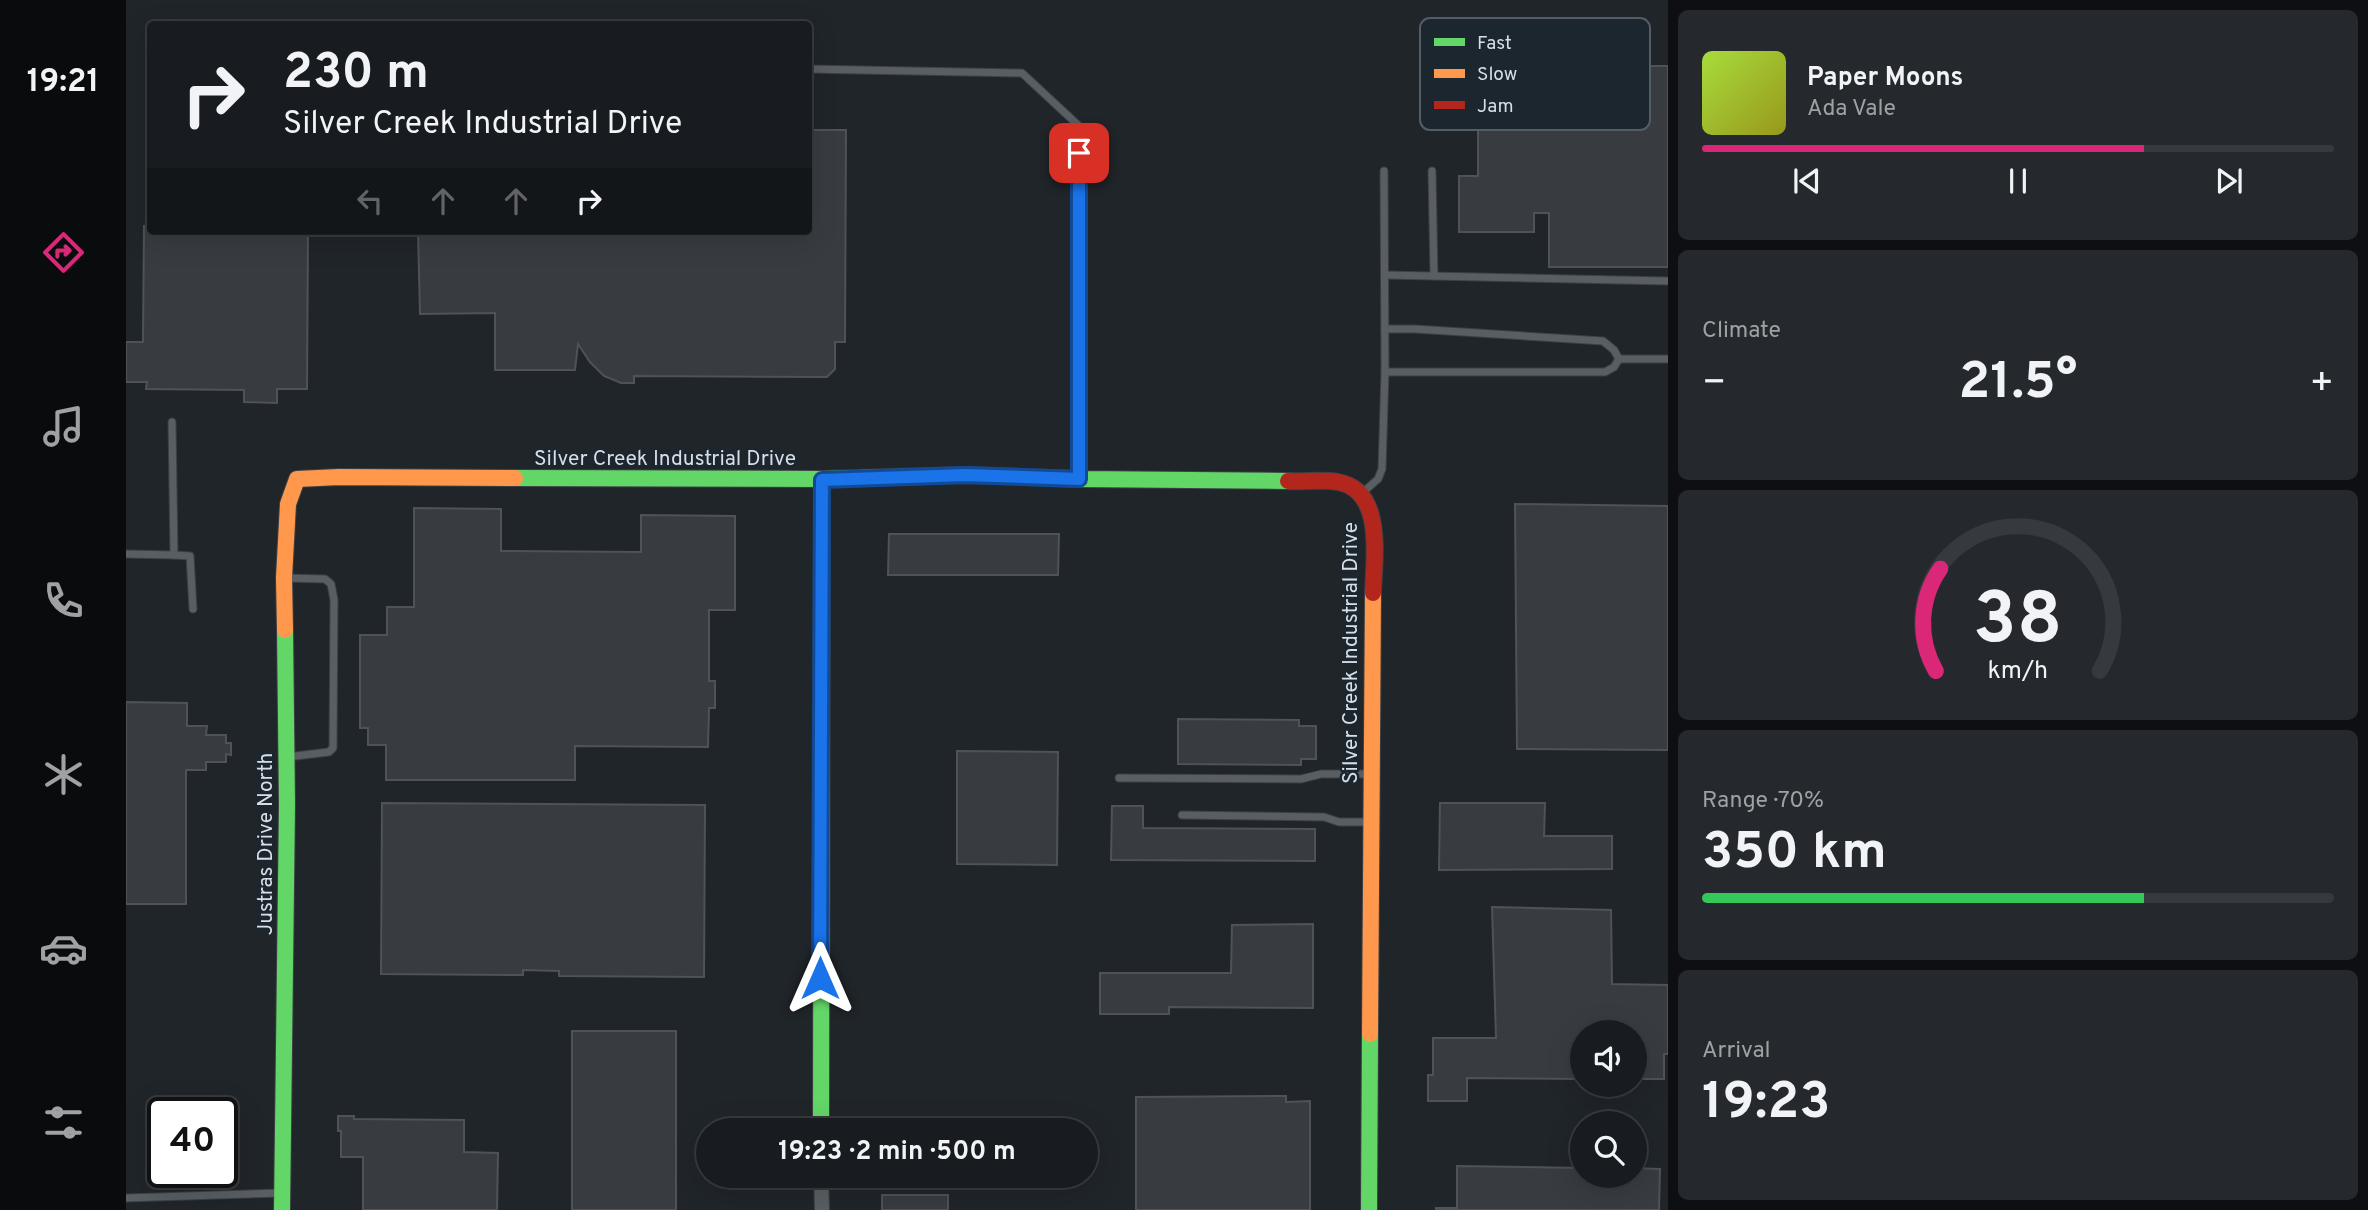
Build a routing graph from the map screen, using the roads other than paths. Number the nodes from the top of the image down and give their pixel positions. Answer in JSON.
{"nodes":[{"id":1,"x":812,"y":69,"type":"edge"},
{"id":2,"x":1384,"y":171,"type":"dead end"},
{"id":3,"x":1433,"y":171,"type":"dead end"},
{"id":4,"x":1385,"y":275,"type":"junction"},
{"id":5,"x":1434,"y":275,"type":"junction"},
{"id":6,"x":1668,"y":281,"type":"edge"},
{"id":7,"x":1385,"y":329,"type":"junction"},
{"id":8,"x":1619,"y":359,"type":"junction"},
{"id":9,"x":1668,"y":359,"type":"edge"},
{"id":10,"x":1385,"y":372,"type":"junction"},
{"id":11,"x":172,"y":422,"type":"dead end"},
{"id":12,"x":297,"y":479,"type":"joint"},
{"id":13,"x":1079,"y":479,"type":"junction"},
{"id":14,"x":822,"y":480,"type":"junction"},
{"id":15,"x":1361,"y":494,"type":"junction"},
{"id":16,"x":126,"y":554,"type":"edge"},
{"id":17,"x":174,"y":555,"type":"junction"},
{"id":18,"x":284,"y":578,"type":"junction"},
{"id":19,"x":194,"y":609,"type":"dead end"},
{"id":20,"x":286,"y":757,"type":"junction"},
{"id":21,"x":1371,"y":774,"type":"junction"},
{"id":22,"x":1119,"y":778,"type":"dead end"},
{"id":23,"x":1182,"y":815,"type":"dead end"},
{"id":24,"x":1371,"y":822,"type":"junction"},
{"id":25,"x":821,"y":1118,"type":"edge"},
{"id":26,"x":821,"y":1188,"type":"edge"},
{"id":27,"x":282,"y":1193,"type":"junction"},
{"id":28,"x":126,"y":1198,"type":"edge"},
{"id":29,"x":282,"y":1210,"type":"edge"},
{"id":30,"x":822,"y":1210,"type":"edge"},
{"id":31,"x":1369,"y":1210,"type":"edge"}],
"edges":[{"from":1,"to":13,"type":"lane"},
{"from":2,"to":4,"type":"lane"},
{"from":3,"to":5,"type":"lane"},
{"from":4,"to":5,"type":"lane"},
{"from":4,"to":7,"type":"lane"},
{"from":5,"to":6,"type":"lane"},
{"from":7,"to":8,"type":"lane"},
{"from":7,"to":10,"type":"lane"},
{"from":8,"to":9,"type":"lane"},
{"from":8,"to":10,"type":"lane"},
{"from":10,"to":15,"type":"lane"},
{"from":11,"to":17,"type":"lane"},
{"from":12,"to":14,"type":"street","name":"Silver Creek Industrial Drive"},
{"from":12,"to":18,"type":"street","name":"Justras Drive North"},
{"from":13,"to":14,"type":"street","name":"Silver Creek Industrial Drive"},
{"from":13,"to":15,"type":"street","name":"Silver Creek Industrial Drive"},
{"from":14,"to":25,"type":"street"},
{"from":15,"to":21,"type":"street","name":"Silver Creek Industrial Drive"},
{"from":16,"to":17,"type":"lane"},
{"from":17,"to":19,"type":"lane"},
{"from":18,"to":20,"type":"street","name":"Justras Drive North"},
{"from":18,"to":20,"type":"lane"},
{"from":20,"to":27,"type":"street","name":"Justras Drive North"},
{"from":21,"to":22,"type":"lane"},
{"from":21,"to":24,"type":"street","name":"Silver Creek Industrial Drive"},
{"from":23,"to":24,"type":"lane"},
{"from":24,"to":31,"type":"street","name":"Silver Creek Industrial Drive"},
{"from":26,"to":30,"type":"street"},
{"from":27,"to":28,"type":"lane"},
{"from":27,"to":29,"type":"street","name":"Justras Drive North"}]}
